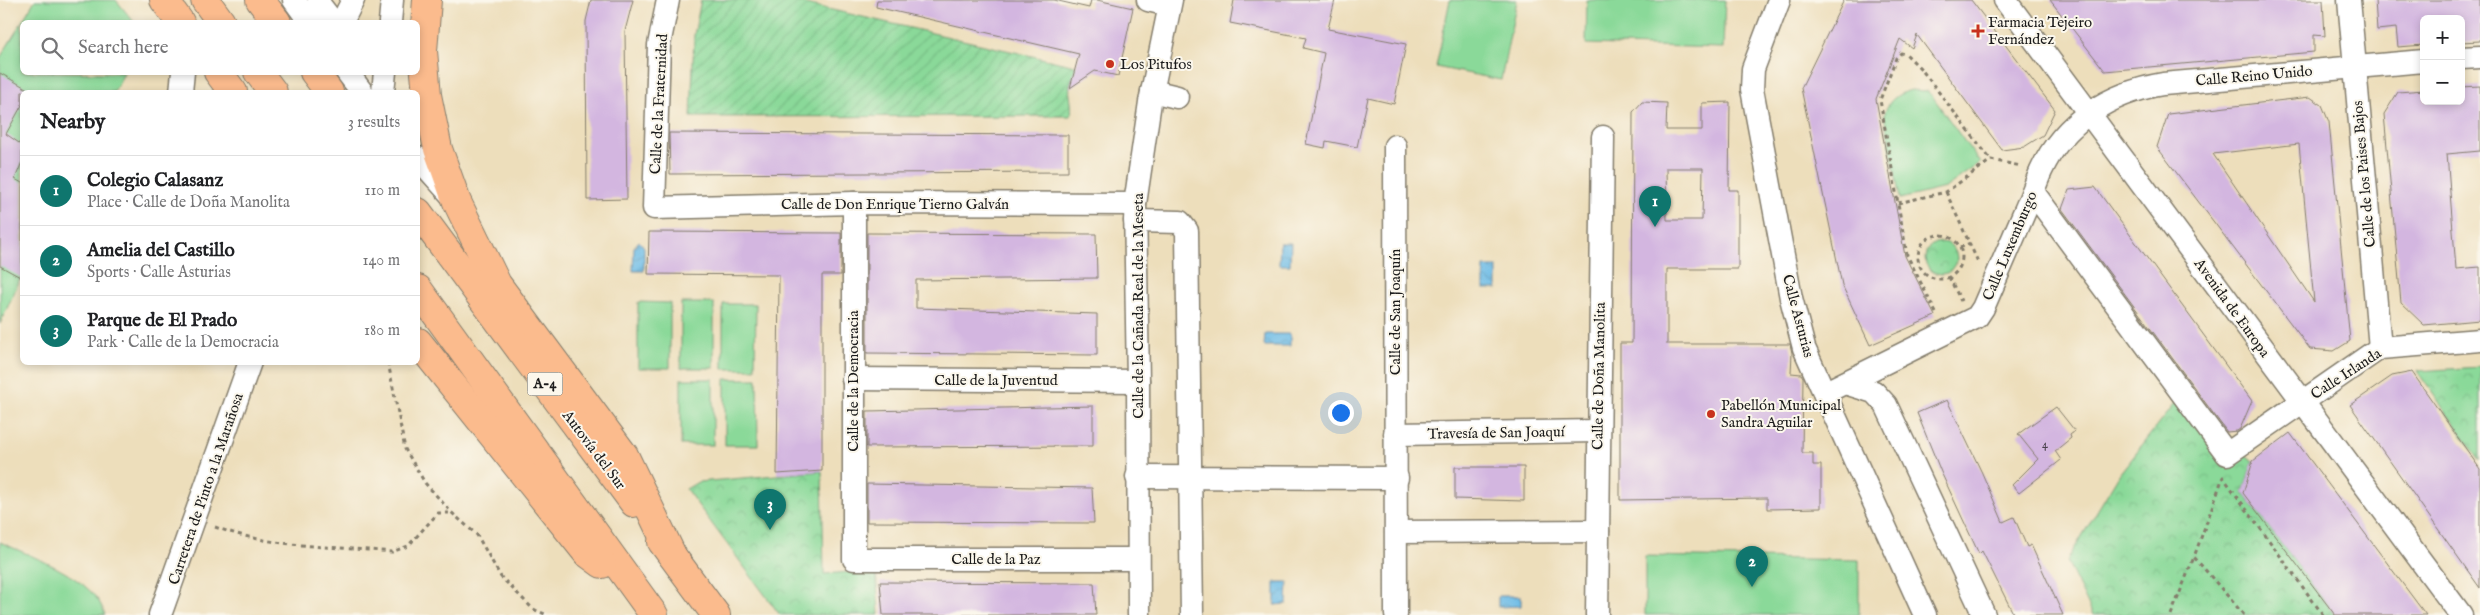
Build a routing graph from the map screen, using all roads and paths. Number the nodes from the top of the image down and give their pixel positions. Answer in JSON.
{"nodes":[{"id":1,"x":164,"y":0,"type":"edge"},
{"id":2,"x":205,"y":0,"type":"edge"},
{"id":3,"x":260,"y":0,"type":"edge"},
{"id":4,"x":294,"y":0,"type":"edge"},
{"id":5,"x":319,"y":0,"type":"edge"},
{"id":6,"x":353,"y":0,"type":"edge"},
{"id":7,"x":392,"y":0,"type":"edge"},
{"id":8,"x":427,"y":0,"type":"edge"},
{"id":9,"x":668,"y":0,"type":"edge"},
{"id":10,"x":1148,"y":0,"type":"edge"},
{"id":11,"x":1779,"y":0,"type":"edge"},
{"id":12,"x":2005,"y":0,"type":"edge"},
{"id":13,"x":2349,"y":0,"type":"edge"},
{"id":14,"x":1170,"y":3,"type":"edge"},
{"id":15,"x":179,"y":20,"type":"edge"},
{"id":16,"x":220,"y":20,"type":"edge"},
{"id":17,"x":275,"y":20,"type":"edge"},
{"id":18,"x":309,"y":20,"type":"edge"},
{"id":19,"x":332,"y":20,"type":"edge"},
{"id":20,"x":343,"y":20,"type":"edge"},
{"id":21,"x":390,"y":20,"type":"edge"},
{"id":22,"x":2480,"y":57,"type":"edge"},
{"id":23,"x":2465,"y":58,"type":"edge"},
{"id":24,"x":2420,"y":61,"type":"edge"},
{"id":25,"x":2354,"y":66,"type":"junction"},
{"id":26,"x":183,"y":75,"type":"edge"},
{"id":27,"x":220,"y":75,"type":"edge"},
{"id":28,"x":260,"y":75,"type":"edge"},
{"id":29,"x":316,"y":75,"type":"edge"},
{"id":30,"x":349,"y":75,"type":"edge"},
{"id":31,"x":385,"y":75,"type":"edge"},
{"id":32,"x":181,"y":90,"type":"edge"},
{"id":33,"x":232,"y":90,"type":"edge"},
{"id":34,"x":272,"y":90,"type":"edge"},
{"id":35,"x":327,"y":90,"type":"edge"},
{"id":36,"x":360,"y":90,"type":"edge"},
{"id":37,"x":383,"y":90,"type":"edge"},
{"id":38,"x":1152,"y":91,"type":"junction"},
{"id":39,"x":1177,"y":97,"type":"dead end"},
{"id":40,"x":2090,"y":112,"type":"junction"},
{"id":41,"x":1602,"y":137,"type":"dead end"},
{"id":42,"x":1395,"y":146,"type":"dead end"},
{"id":43,"x":420,"y":160,"type":"edge"},
{"id":44,"x":1991,"y":160,"type":"junction"},
{"id":45,"x":2041,"y":170,"type":"junction"},
{"id":46,"x":1946,"y":192,"type":"junction"},
{"id":47,"x":2033,"y":192,"type":"junction"},
{"id":48,"x":458,"y":202,"type":"junction"},
{"id":49,"x":854,"y":203,"type":"junction"},
{"id":50,"x":1898,"y":203,"type":"junction"},
{"id":51,"x":654,"y":208,"type":"joint"},
{"id":52,"x":1135,"y":213,"type":"junction"},
{"id":53,"x":420,"y":215,"type":"edge"},
{"id":54,"x":1970,"y":243,"type":"junction"},
{"id":55,"x":1960,"y":248,"type":"junction"},
{"id":56,"x":1920,"y":267,"type":"junction"},
{"id":57,"x":1914,"y":269,"type":"junction"},
{"id":58,"x":1991,"y":290,"type":"junction"},
{"id":59,"x":420,"y":292,"type":"edge"},
{"id":60,"x":1946,"y":334,"type":"junction"},
{"id":61,"x":2480,"y":340,"type":"edge"},
{"id":62,"x":420,"y":344,"type":"edge"},
{"id":63,"x":2380,"y":348,"type":"junction"},
{"id":64,"x":249,"y":365,"type":"edge"},
{"id":65,"x":389,"y":365,"type":"edge"},
{"id":66,"x":853,"y":379,"type":"junction"},
{"id":67,"x":1138,"y":381,"type":"junction"},
{"id":68,"x":1845,"y":383,"type":"junction"},
{"id":69,"x":1824,"y":393,"type":"junction"},
{"id":70,"x":2302,"y":403,"type":"junction"},
{"id":71,"x":1598,"y":431,"type":"junction"},
{"id":72,"x":1395,"y":434,"type":"junction"},
{"id":73,"x":1137,"y":477,"type":"junction"},
{"id":74,"x":1190,"y":478,"type":"junction"},
{"id":75,"x":1397,"y":478,"type":"junction"},
{"id":76,"x":451,"y":512,"type":"junction"},
{"id":77,"x":195,"y":520,"type":"junction"},
{"id":78,"x":1598,"y":531,"type":"junction"},
{"id":79,"x":1396,"y":532,"type":"junction"},
{"id":80,"x":672,"y":556,"type":"junction"},
{"id":81,"x":2194,"y":557,"type":"junction"},
{"id":82,"x":1138,"y":559,"type":"junction"},
{"id":83,"x":854,"y":560,"type":"joint"},
{"id":84,"x":636,"y":591,"type":"junction"},
{"id":85,"x":160,"y":615,"type":"edge"},
{"id":86,"x":547,"y":615,"type":"edge"},
{"id":87,"x":654,"y":615,"type":"edge"},
{"id":88,"x":716,"y":615,"type":"edge"},
{"id":89,"x":1138,"y":615,"type":"edge"},
{"id":90,"x":1192,"y":615,"type":"edge"},
{"id":91,"x":1396,"y":615,"type":"edge"},
{"id":92,"x":1597,"y":615,"type":"edge"},
{"id":93,"x":1925,"y":615,"type":"edge"},
{"id":94,"x":1984,"y":615,"type":"edge"},
{"id":95,"x":2171,"y":615,"type":"edge"},
{"id":96,"x":2244,"y":615,"type":"edge"},
{"id":97,"x":2323,"y":615,"type":"edge"},
{"id":98,"x":2461,"y":615,"type":"edge"}],
"edges":[{"from":1,"to":15,"type":"highway"},
{"from":2,"to":16,"type":"highway"},
{"from":3,"to":17,"type":"highway"},
{"from":4,"to":18,"type":"street"},
{"from":5,"to":19,"type":"street"},
{"from":6,"to":20,"type":"street"},
{"from":7,"to":21,"type":"street"},
{"from":8,"to":48,"type":"highway"},
{"from":9,"to":51,"type":"street","name":"Calle de la Fraternidad"},
{"from":10,"to":14,"type":"street"},
{"from":11,"to":69,"type":"street","name":"Calle Asturias"},
{"from":12,"to":40,"type":"street","name":"Avenida de Europa"},
{"from":13,"to":25,"type":"street","name":"Calle de los Paises Bajos"},
{"from":14,"to":38,"type":"street","name":"Calle de la Cañada Real de la Meseta"},
{"from":22,"to":23,"type":"street"},
{"from":24,"to":25,"type":"street","name":"Calle Reino Unido"},
{"from":25,"to":40,"type":"street","name":"Calle Reino Unido"},
{"from":25,"to":63,"type":"street","name":"Calle de los Paises Bajos"},
{"from":26,"to":32,"type":"street"},
{"from":27,"to":33,"type":"highway"},
{"from":28,"to":34,"type":"highway"},
{"from":29,"to":35,"type":"highway"},
{"from":30,"to":36,"type":"street"},
{"from":31,"to":37,"type":"street"},
{"from":38,"to":39,"type":"street"},
{"from":38,"to":52,"type":"street","name":"Calle de la Cañada Real de la Meseta"},
{"from":40,"to":45,"type":"street","name":"Calle Luxemburgo"},
{"from":40,"to":70,"type":"street","name":"Avenida de Europa"},
{"from":41,"to":71,"type":"street","name":"Calle de Doña Manolita"},
{"from":42,"to":72,"type":"street","name":"Calle de San Joaquín"},
{"from":43,"to":48,"type":"street"},
{"from":44,"to":45,"type":"path"},
{"from":44,"to":46,"type":"path"},
{"from":44,"to":50,"type":"path"},
{"from":45,"to":47,"type":"street","name":"Calle Luxemburgo"},
{"from":46,"to":50,"type":"path"},
{"from":46,"to":54,"type":"path"},
{"from":47,"to":58,"type":"street","name":"Calle Luxemburgo"},
{"from":47,"to":70,"type":"street","name":"Calle Irlanda"},
{"from":48,"to":80,"type":"highway"},
{"from":49,"to":51,"type":"street","name":"Calle de Don Enrique Tierno Galván"},
{"from":49,"to":52,"type":"street","name":"Calle de Don Enrique Tierno Galván"},
{"from":49,"to":66,"type":"street","name":"Calle de la Democracia"},
{"from":50,"to":57,"type":"path"},
{"from":52,"to":67,"type":"street","name":"Calle de la Cañada Real de la Meseta"},
{"from":52,"to":74,"type":"street","name":"Calle de Don Enrique Tierno Galván"},
{"from":53,"to":80,"type":"highway","name":"Autovía del Sur","number":"A-4"},
{"from":54,"to":55,"type":"path"},
{"from":54,"to":58,"type":"path"},
{"from":55,"to":56,"type":"path"},
{"from":55,"to":56,"type":"path"},
{"from":56,"to":57,"type":"path"},
{"from":57,"to":60,"type":"path"},
{"from":58,"to":60,"type":"street","name":"Calle Luxemburgo"},
{"from":59,"to":84,"type":"highway"},
{"from":60,"to":68,"type":"street","name":"Calle Luxemburgo"},
{"from":61,"to":63,"type":"street","name":"Calle Irlanda"},
{"from":62,"to":84,"type":"highway"},
{"from":63,"to":70,"type":"street","name":"Calle Irlanda"},
{"from":64,"to":77,"type":"street","name":"Carretera de Pinto a la Marañosa"},
{"from":65,"to":76,"type":"path"},
{"from":66,"to":67,"type":"street","name":"Calle de la Juventud"},
{"from":66,"to":83,"type":"street","name":"Calle de la Democracia"},
{"from":67,"to":73,"type":"street","name":"Calle de la Cañada Real de la Meseta"},
{"from":68,"to":69,"type":"street","name":"Calle Luxemburgo"},
{"from":68,"to":94,"type":"street"},
{"from":69,"to":93,"type":"street","name":"Calle Asturias"},
{"from":70,"to":98,"type":"street","name":"Avenida de Europa"},
{"from":71,"to":72,"type":"street","name":"Travesía de San Joaquí"},
{"from":71,"to":78,"type":"street","name":"Calle de Doña Manolita"},
{"from":72,"to":75,"type":"street","name":"Calle de San Joaquín"},
{"from":73,"to":74,"type":"street"},
{"from":73,"to":82,"type":"street","name":"Calle de la Cañada Real de la Meseta"},
{"from":74,"to":75,"type":"street"},
{"from":74,"to":90,"type":"street"},
{"from":75,"to":79,"type":"street","name":"Calle de San Joaquín"},
{"from":76,"to":77,"type":"path"},
{"from":76,"to":86,"type":"path"},
{"from":77,"to":85,"type":"street","name":"Carretera de Pinto a la Marañosa"},
{"from":78,"to":79,"type":"street"},
{"from":78,"to":92,"type":"street","name":"Calle de Doña Manolita"},
{"from":79,"to":91,"type":"street","name":"Calle de San Joaquín"},
{"from":80,"to":88,"type":"highway","name":"Autovía del Sur","number":"A-4"},
{"from":81,"to":95,"type":"path"},
{"from":81,"to":96,"type":"path"},
{"from":81,"to":97,"type":"path"},
{"from":82,"to":83,"type":"street","name":"Calle de la Paz"},
{"from":82,"to":89,"type":"street","name":"Calle de la Cañada Real de la Meseta"},
{"from":84,"to":87,"type":"highway"}]}
